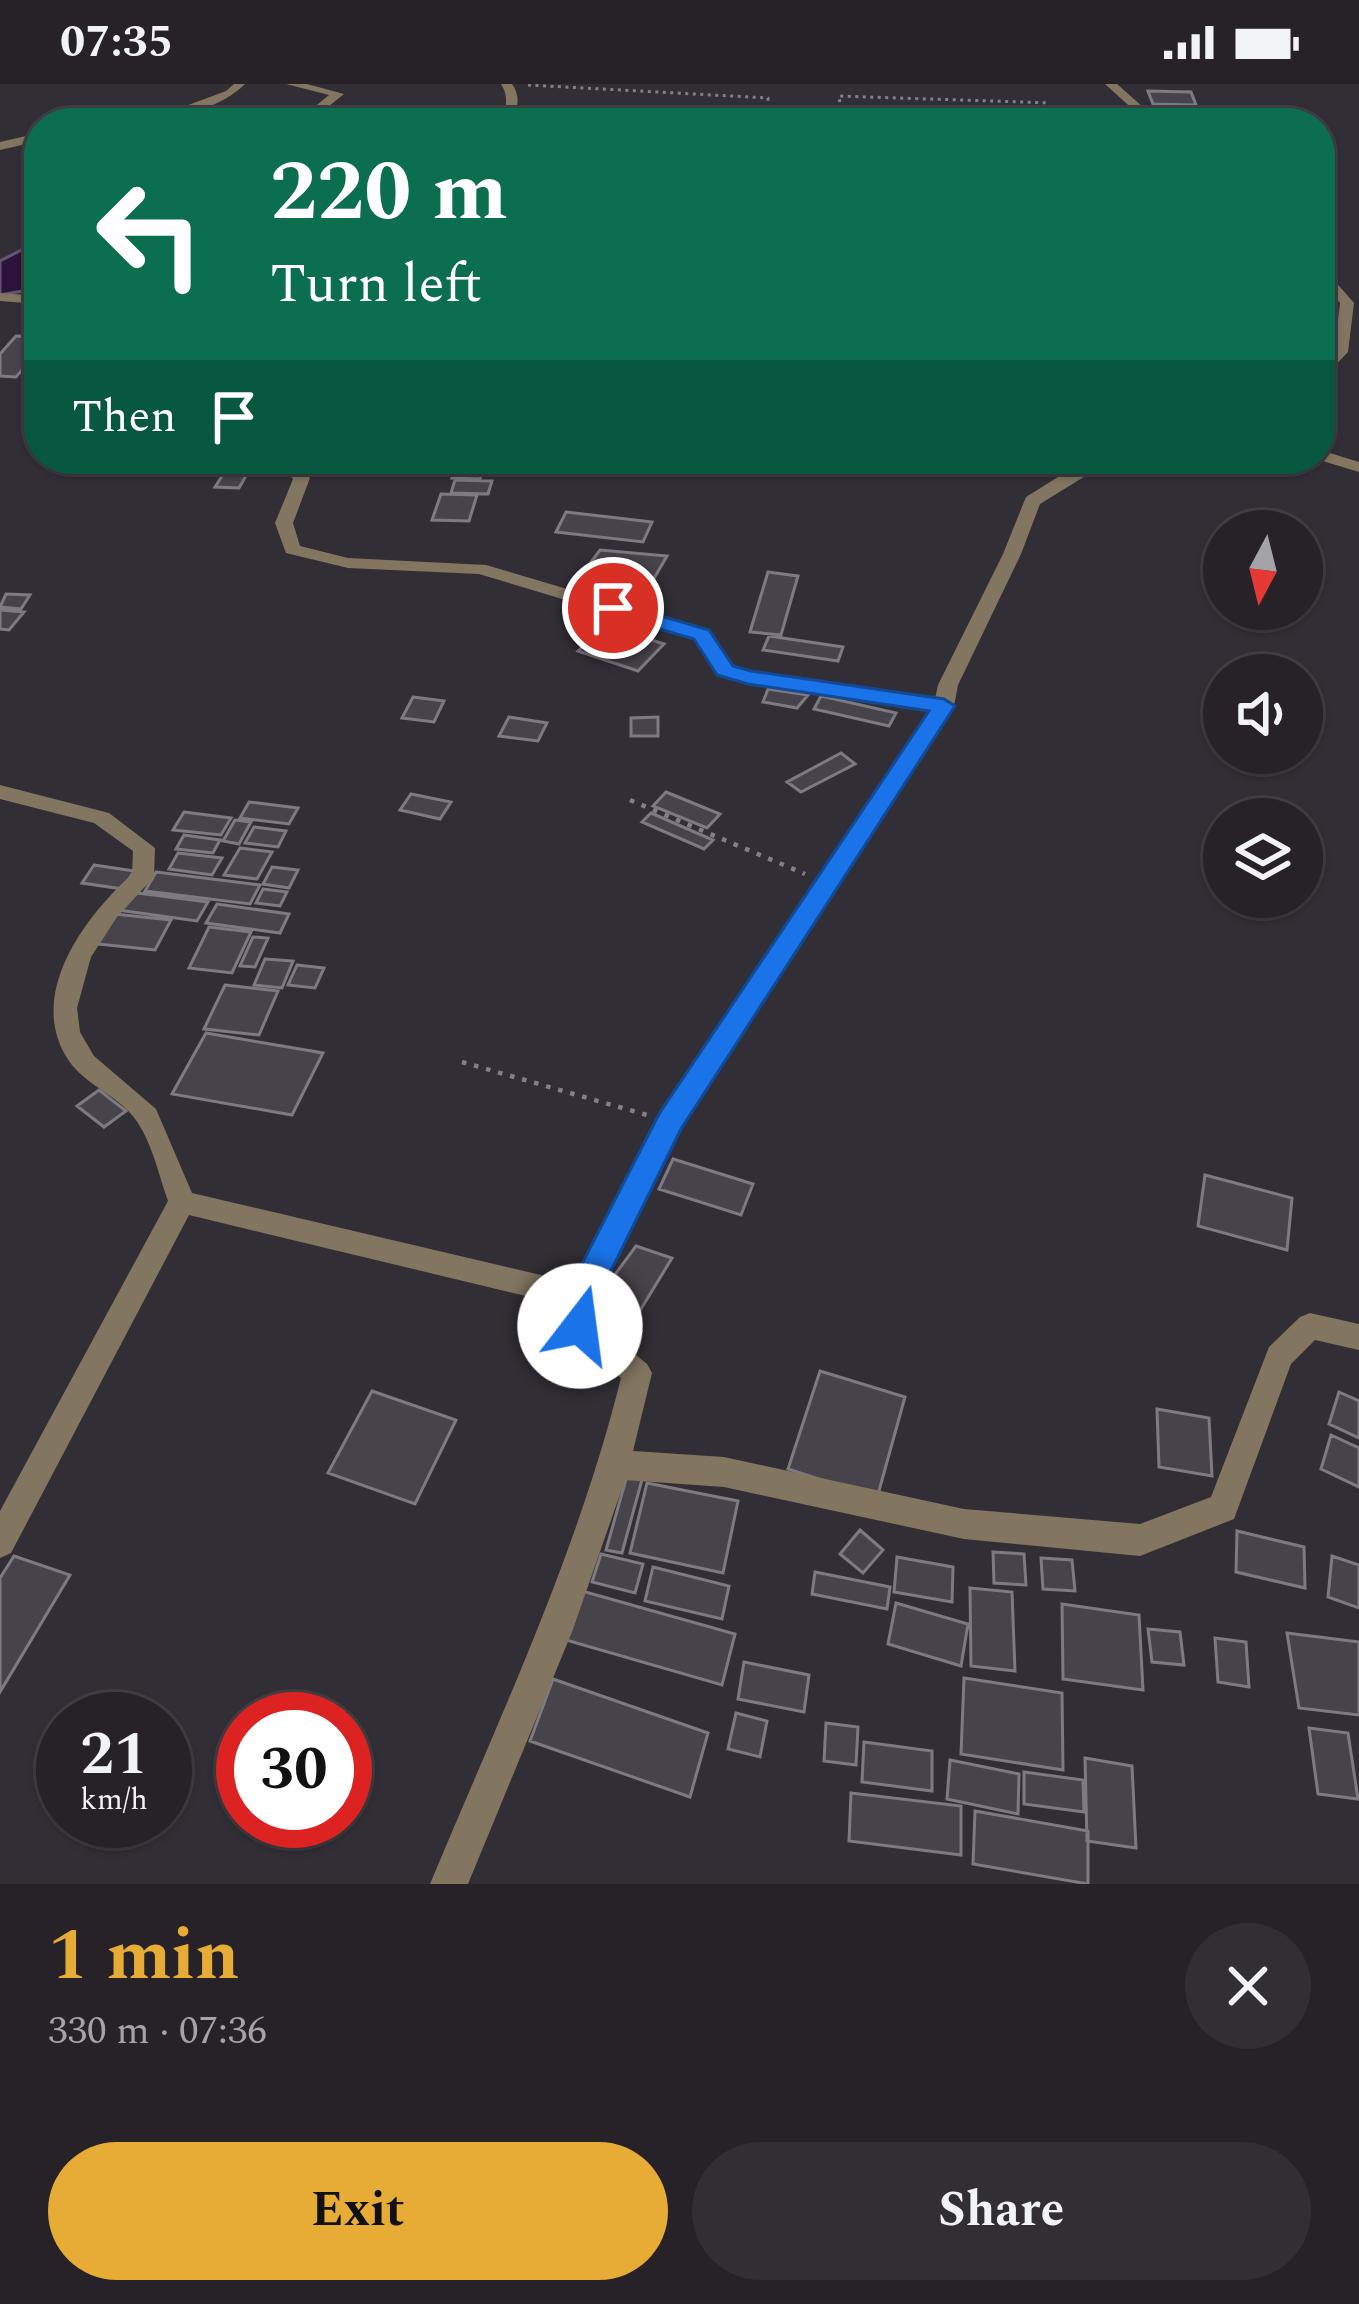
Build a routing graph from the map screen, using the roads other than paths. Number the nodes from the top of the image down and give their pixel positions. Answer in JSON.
{"nodes":[{"id":1,"x":240,"y":84,"type":"edge"},
{"id":2,"x":291,"y":84,"type":"edge"},
{"id":3,"x":1110,"y":84,"type":"edge"},
{"id":4,"x":188,"y":108,"type":"edge"},
{"id":5,"x":320,"y":108,"type":"edge"},
{"id":6,"x":1138,"y":108,"type":"edge"},
{"id":7,"x":1335,"y":287,"type":"edge"},
{"id":8,"x":1335,"y":359,"type":"edge"},
{"id":9,"x":298,"y":474,"type":"edge"},
{"id":10,"x":1074,"y":474,"type":"edge"},
{"id":11,"x":944,"y":706,"type":"junction"},
{"id":12,"x":0,"y":792,"type":"edge"},
{"id":13,"x":182,"y":1202,"type":"junction"},
{"id":14,"x":582,"y":1297,"type":"junction"},
{"id":15,"x":1359,"y":1337,"type":"edge"},
{"id":16,"x":618,"y":1465,"type":"junction"},
{"id":17,"x":0,"y":1542,"type":"edge"},
{"id":18,"x":449,"y":1884,"type":"edge"}],
"edges":[{"from":1,"to":4,"type":"street"},
{"from":2,"to":5,"type":"street"},
{"from":3,"to":6,"type":"street"},
{"from":7,"to":8,"type":"street"},
{"from":9,"to":11,"type":"street"},
{"from":10,"to":11,"type":"street"},
{"from":11,"to":14,"type":"street"},
{"from":12,"to":13,"type":"street"},
{"from":13,"to":14,"type":"street"},
{"from":13,"to":17,"type":"street"},
{"from":14,"to":16,"type":"street"},
{"from":15,"to":16,"type":"street"},
{"from":16,"to":18,"type":"street"}]}
